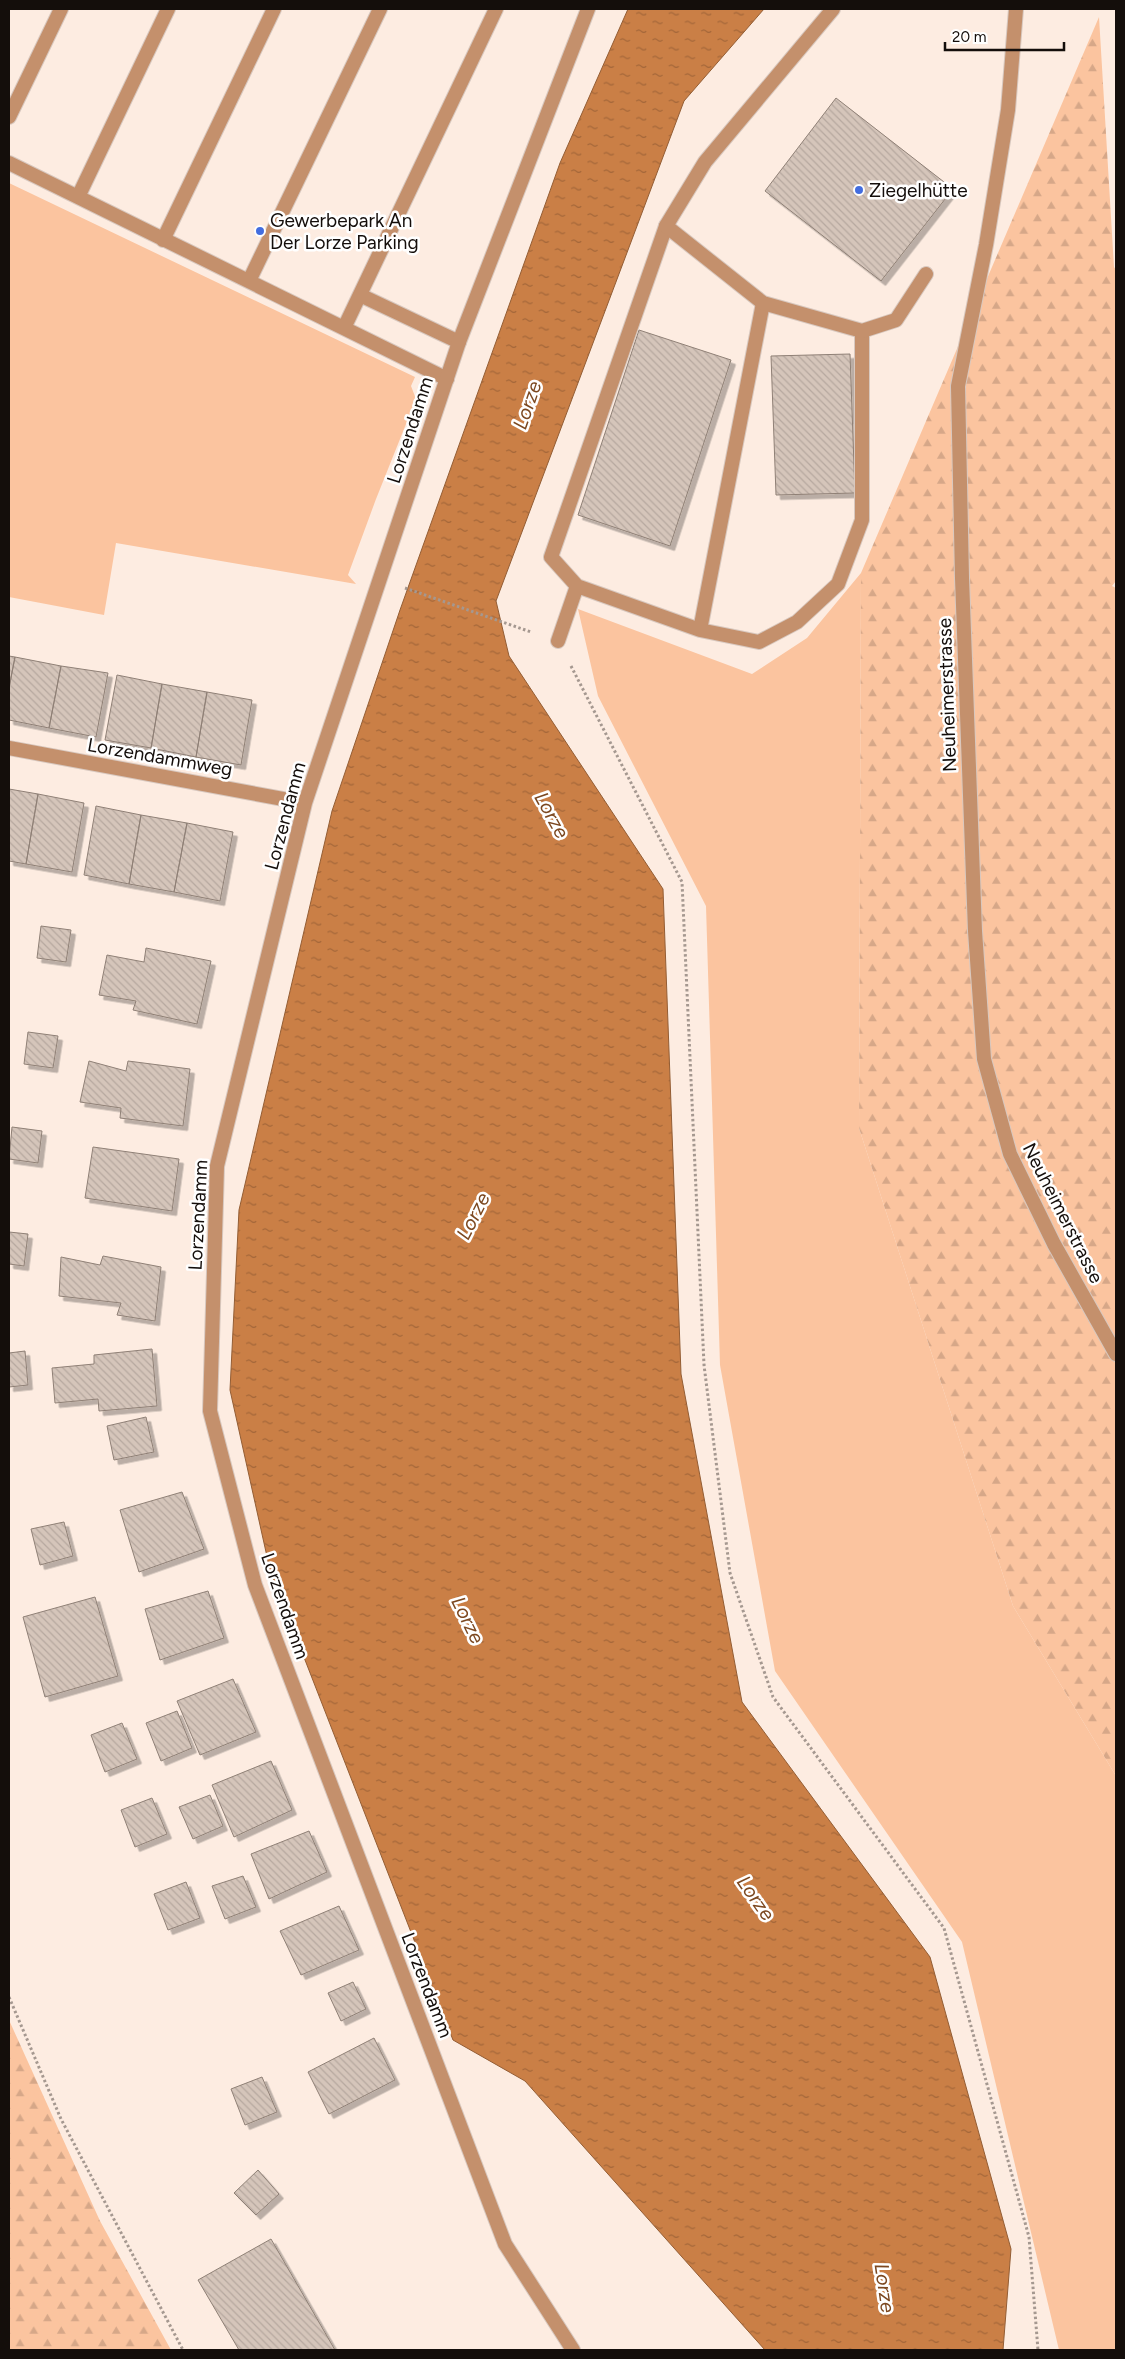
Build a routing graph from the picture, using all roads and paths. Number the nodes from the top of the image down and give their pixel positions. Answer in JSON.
{"nodes":[{"id":1,"x":61,"y":9,"type":"edge"},
{"id":2,"x":168,"y":9,"type":"edge"},
{"id":3,"x":274,"y":9,"type":"edge"},
{"id":4,"x":380,"y":9,"type":"edge"},
{"id":5,"x":496,"y":9,"type":"edge"},
{"id":6,"x":588,"y":9,"type":"edge"},
{"id":7,"x":833,"y":9,"type":"edge"},
{"id":8,"x":1016,"y":9,"type":"edge"},
{"id":9,"x":9,"y":118,"type":"edge"},
{"id":10,"x":9,"y":163,"type":"edge"},
{"id":11,"x":78,"y":197,"type":"junction"},
{"id":12,"x":666,"y":226,"type":"junction"},
{"id":13,"x":163,"y":240,"type":"junction"},
{"id":14,"x":926,"y":274,"type":"dead end"},
{"id":15,"x":249,"y":281,"type":"junction"},
{"id":16,"x":360,"y":295,"type":"junction"},
{"id":17,"x":763,"y":303,"type":"junction"},
{"id":18,"x":344,"y":328,"type":"junction"},
{"id":19,"x":862,"y":331,"type":"junction"},
{"id":20,"x":459,"y":342,"type":"junction"},
{"id":21,"x":447,"y":379,"type":"junction"},
{"id":22,"x":380,"y":580,"type":"junction"},
{"id":23,"x":577,"y":586,"type":"junction"},
{"id":24,"x":700,"y":630,"type":"junction"},
{"id":25,"x":558,"y":641,"type":"junction"},
{"id":26,"x":9,"y":748,"type":"edge"},
{"id":27,"x":305,"y":803,"type":"junction"},
{"id":28,"x":1116,"y":1354,"type":"edge"},
{"id":29,"x":9,"y":1997,"type":"edge"},
{"id":30,"x":183,"y":2350,"type":"edge"},
{"id":31,"x":573,"y":2350,"type":"edge"},
{"id":32,"x":1038,"y":2350,"type":"edge"}],
"edges":[{"from":1,"to":9,"type":"street"},
{"from":2,"to":11,"type":"street"},
{"from":3,"to":13,"type":"street"},
{"from":4,"to":15,"type":"street"},
{"from":5,"to":16,"type":"street"},
{"from":6,"to":20,"type":"street","name":"Lorzendamm"},
{"from":7,"to":12,"type":"street"},
{"from":8,"to":28,"type":"street","name":"Neuheimerstrasse"},
{"from":10,"to":11,"type":"street"},
{"from":11,"to":13,"type":"street"},
{"from":12,"to":17,"type":"street"},
{"from":12,"to":23,"type":"street"},
{"from":13,"to":15,"type":"street"},
{"from":14,"to":19,"type":"street"},
{"from":15,"to":18,"type":"street"},
{"from":16,"to":18,"type":"street"},
{"from":16,"to":20,"type":"street"},
{"from":17,"to":19,"type":"street"},
{"from":17,"to":24,"type":"street"},
{"from":18,"to":21,"type":"street"},
{"from":19,"to":24,"type":"street"},
{"from":20,"to":21,"type":"street","name":"Lorzendamm"},
{"from":21,"to":22,"type":"street","name":"Lorzendamm"},
{"from":22,"to":25,"type":"path"},
{"from":22,"to":27,"type":"street","name":"Lorzendamm"},
{"from":23,"to":24,"type":"street"},
{"from":23,"to":25,"type":"street"},
{"from":25,"to":32,"type":"path"},
{"from":26,"to":27,"type":"street","name":"Lorzendammweg"},
{"from":27,"to":31,"type":"street","name":"Lorzendamm"},
{"from":29,"to":30,"type":"path"}]}
